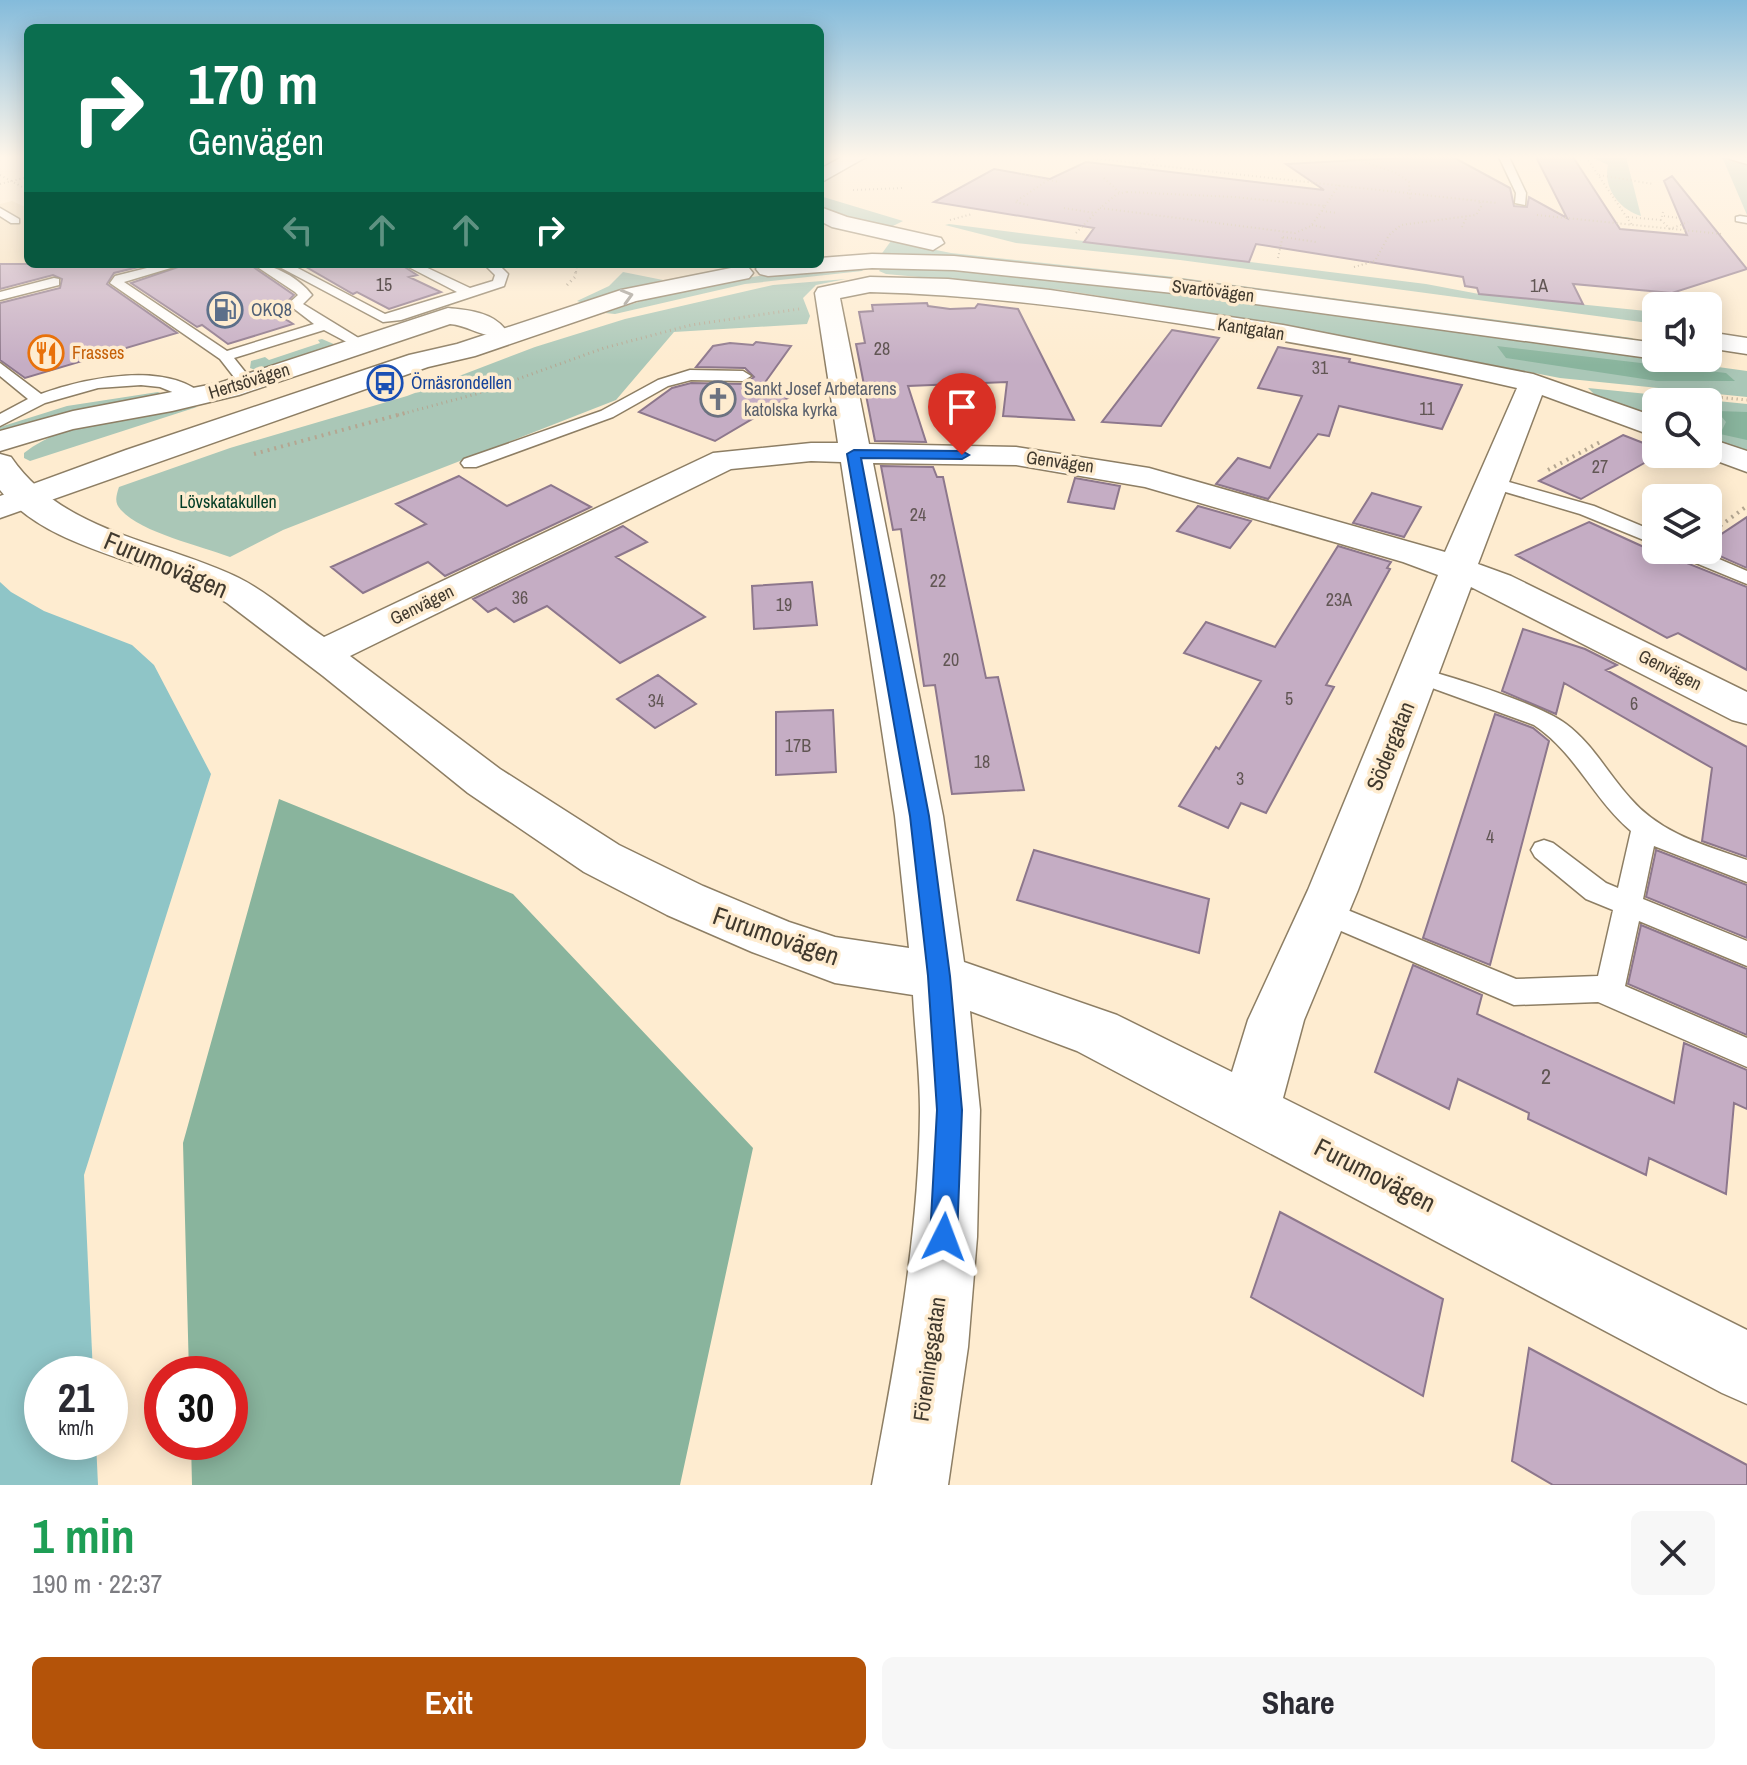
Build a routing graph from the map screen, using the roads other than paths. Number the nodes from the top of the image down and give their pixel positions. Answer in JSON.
{"nodes":[{"id":1,"x":842,"y":226,"type":"edge"},
{"id":2,"x":868,"y":226,"type":"edge"},
{"id":3,"x":824,"y":265,"type":"edge"},
{"id":4,"x":163,"y":268,"type":"edge"},
{"id":5,"x":266,"y":268,"type":"edge"},
{"id":6,"x":287,"y":268,"type":"edge"},
{"id":7,"x":498,"y":268,"type":"edge"},
{"id":8,"x":635,"y":268,"type":"dead end"},
{"id":9,"x":790,"y":268,"type":"edge"},
{"id":10,"x":410,"y":269,"type":"edge"},
{"id":11,"x":755,"y":271,"type":"junction"},
{"id":12,"x":606,"y":278,"type":"dead end"},
{"id":13,"x":820,"y":278,"type":"edge"},
{"id":14,"x":54,"y":282,"type":"dead end"},
{"id":15,"x":351,"y":289,"type":"dead end"},
{"id":16,"x":469,"y":293,"type":"junction"},
{"id":17,"x":335,"y":294,"type":"junction"},
{"id":18,"x":0,"y":296,"type":"edge"},
{"id":19,"x":438,"y":311,"type":"junction"},
{"id":20,"x":325,"y":325,"type":"junction"},
{"id":21,"x":492,"y":329,"type":"junction"},
{"id":22,"x":1642,"y":331,"type":"edge"},
{"id":23,"x":1722,"y":342,"type":"edge"},
{"id":24,"x":363,"y":345,"type":"junction"},
{"id":25,"x":1747,"y":346,"type":"edge"},
{"id":26,"x":1642,"y":349,"type":"edge"},
{"id":27,"x":225,"y":356,"type":"junction"},
{"id":28,"x":1722,"y":360,"type":"edge"},
{"id":29,"x":419,"y":361,"type":"junction"},
{"id":30,"x":1747,"y":363,"type":"edge"},
{"id":31,"x":0,"y":368,"type":"edge"},
{"id":32,"x":743,"y":376,"type":"dead end"},
{"id":33,"x":246,"y":383,"type":"junction"},
{"id":34,"x":1533,"y":383,"type":"junction"},
{"id":35,"x":197,"y":397,"type":"junction"},
{"id":36,"x":39,"y":400,"type":"junction"},
{"id":37,"x":0,"y":421,"type":"edge"},
{"id":38,"x":1642,"y":423,"type":"edge"},
{"id":39,"x":0,"y":442,"type":"edge"},
{"id":40,"x":1722,"y":452,"type":"edge"},
{"id":41,"x":854,"y":454,"type":"junction"},
{"id":42,"x":1747,"y":462,"type":"edge"},
{"id":43,"x":470,"y":463,"type":"dead end"},
{"id":44,"x":0,"y":464,"type":"edge"},
{"id":45,"x":1491,"y":482,"type":"junction"},
{"id":46,"x":14,"y":503,"type":"edge"},
{"id":47,"x":1642,"y":533,"type":"edge"},
{"id":48,"x":1714,"y":564,"type":"edge"},
{"id":49,"x":1458,"y":569,"type":"junction"},
{"id":50,"x":1747,"y":578,"type":"edge"},
{"id":51,"x":322,"y":654,"type":"junction"},
{"id":52,"x":1418,"y":675,"type":"junction"},
{"id":53,"x":1747,"y":710,"type":"edge"},
{"id":54,"x":1645,"y":828,"type":"junction"},
{"id":55,"x":1544,"y":850,"type":"dead end"},
{"id":56,"x":1747,"y":871,"type":"edge"},
{"id":57,"x":1628,"y":905,"type":"junction"},
{"id":58,"x":1323,"y":911,"type":"junction"},
{"id":59,"x":1747,"y":954,"type":"edge"},
{"id":60,"x":939,"y":976,"type":"junction"},
{"id":61,"x":1609,"y":992,"type":"junction"},
{"id":62,"x":1747,"y":1053,"type":"edge"},
{"id":63,"x":1250,"y":1110,"type":"junction"},
{"id":64,"x":1747,"y":1368,"type":"edge"},
{"id":65,"x":910,"y":1485,"type":"edge"}],
"edges":[{"from":1,"to":13,"type":"street"},
{"from":2,"to":22,"type":"street","name":"Svartövägen"},
{"from":3,"to":26,"type":"street","name":"Svartövägen"},
{"from":4,"to":27,"type":"lane"},
{"from":5,"to":20,"type":"lane"},
{"from":6,"to":17,"type":"lane"},
{"from":7,"to":16,"type":"lane"},
{"from":8,"to":11,"type":"street"},
{"from":9,"to":11,"type":"street","name":"Svartövägen"},
{"from":10,"to":16,"type":"lane"},
{"from":11,"to":13,"type":"street"},
{"from":29,"to":11,"type":"street","name":"Hertsövägen","one_way":true},
{"from":12,"to":21,"type":"street","name":"Hertsövägen"},
{"from":13,"to":34,"type":"street","name":"Kantgatan"},
{"from":13,"to":41,"type":"street","name":"Föreningsgatan"},
{"from":14,"to":18,"type":"lane"},
{"from":15,"to":17,"type":"lane"},
{"from":16,"to":19,"type":"lane"},
{"from":17,"to":19,"type":"lane"},
{"from":19,"to":21,"type":"street"},
{"from":19,"to":24,"type":"street","name":"Hertsövägen"},
{"from":20,"to":24,"type":"lane"},
{"from":20,"to":27,"type":"lane"},
{"from":21,"to":29,"type":"street","name":"Hertsövägen"},
{"from":23,"to":25,"type":"street"},
{"from":24,"to":33,"type":"street","name":"Hertsövägen"},
{"from":27,"to":33,"type":"lane"},
{"from":28,"to":30,"type":"street"},
{"from":29,"to":46,"type":"street","name":"Hertsövägen"},
{"from":31,"to":36,"type":"lane"},
{"from":32,"to":43,"type":"lane"},
{"from":33,"to":35,"type":"street","name":"Hertsövägen"},
{"from":34,"to":38,"type":"street","name":"Kantgatan"},
{"from":34,"to":45,"type":"street","name":"Södergatan"},
{"from":35,"to":36,"type":"lane"},
{"from":35,"to":39,"type":"street","name":"Hertsövägen"},
{"from":36,"to":37,"type":"lane"},
{"from":40,"to":42,"type":"street"},
{"from":41,"to":49,"type":"street","name":"Genvägen"},
{"from":41,"to":51,"type":"street","name":"Genvägen"},
{"from":41,"to":60,"type":"street","name":"Föreningsgatan"},
{"from":44,"to":46,"type":"street","name":"Furumovägen"},
{"from":45,"to":47,"type":"lane"},
{"from":45,"to":49,"type":"street","name":"Södergatan"},
{"from":46,"to":51,"type":"street","name":"Furumovägen"},
{"from":48,"to":50,"type":"lane"},
{"from":49,"to":52,"type":"street","name":"Södergatan"},
{"from":49,"to":53,"type":"street","name":"Genvägen"},
{"from":51,"to":60,"type":"street","name":"Furumovägen"},
{"from":52,"to":54,"type":"lane"},
{"from":52,"to":58,"type":"street","name":"Södergatan"},
{"from":54,"to":56,"type":"lane"},
{"from":54,"to":57,"type":"lane"},
{"from":55,"to":57,"type":"lane"},
{"from":57,"to":59,"type":"lane"},
{"from":57,"to":61,"type":"lane"},
{"from":58,"to":61,"type":"lane"},
{"from":58,"to":63,"type":"street","name":"Södergatan"},
{"from":60,"to":63,"type":"street","name":"Furumovägen"},
{"from":60,"to":65,"type":"street","name":"Föreningsgatan"},
{"from":61,"to":62,"type":"lane"},
{"from":63,"to":64,"type":"street","name":"Furumovägen"}]}
